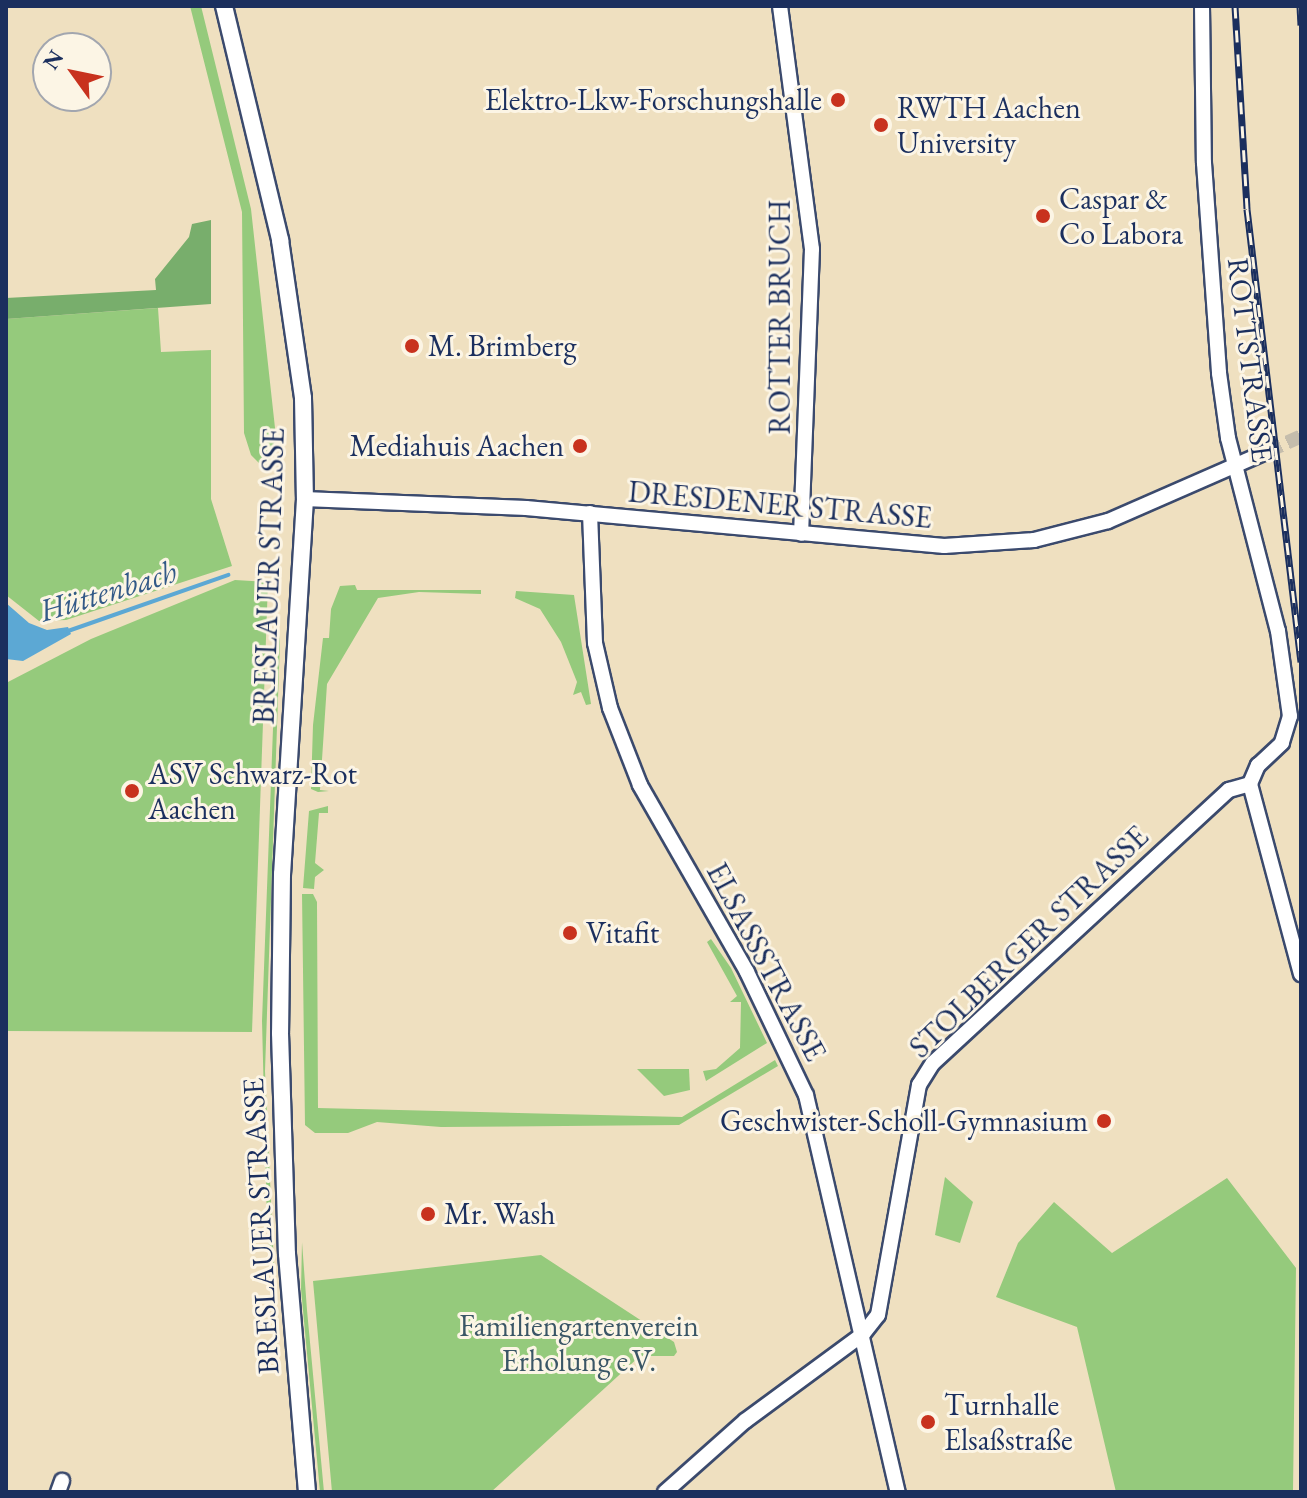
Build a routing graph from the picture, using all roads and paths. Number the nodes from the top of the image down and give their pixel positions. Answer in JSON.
{"nodes":[{"id":1,"x":224,"y":6,"type":"edge"},
{"id":2,"x":780,"y":6,"type":"edge"},
{"id":3,"x":1202,"y":6,"type":"edge"},
{"id":4,"x":1268,"y":451,"type":"tunnel mouth"},
{"id":5,"x":1236,"y":465,"type":"junction"},
{"id":6,"x":305,"y":499,"type":"junction"},
{"id":7,"x":590,"y":513,"type":"junction"},
{"id":8,"x":801,"y":534,"type":"junction"},
{"id":9,"x":1290,"y":716,"type":"joint"},
{"id":10,"x":1250,"y":784,"type":"junction"},
{"id":11,"x":1301,"y":974,"type":"edge"},
{"id":12,"x":863,"y":1334,"type":"junction"},
{"id":13,"x":307,"y":1492,"type":"edge"},
{"id":14,"x":665,"y":1492,"type":"edge"},
{"id":15,"x":898,"y":1492,"type":"edge"}],
"edges":[{"from":1,"to":6,"type":"main road","name":"BRESLAUER STRASSE"},
{"from":2,"to":8,"type":"street","name":"ROTTER BRUCH"},
{"from":3,"to":5,"type":"street","name":"ROTTSTRASSE"},
{"from":4,"to":5,"type":"street","name":"DRESDENER STRASSE"},
{"from":5,"to":8,"type":"street","name":"DRESDENER STRASSE"},
{"from":5,"to":9,"type":"street","name":"ROTTSTRASSE"},
{"from":6,"to":7,"type":"street","name":"DRESDENER STRASSE"},
{"from":6,"to":13,"type":"main road","name":"BRESLAUER STRASSE"},
{"from":7,"to":8,"type":"street","name":"DRESDENER STRASSE"},
{"from":7,"to":12,"type":"street","name":"ELSASSSTRASSE"},
{"from":9,"to":10,"type":"street","name":"STOLBERGER STRASSE"},
{"from":10,"to":11,"type":"street"},
{"from":10,"to":12,"type":"street","name":"STOLBERGER STRASSE"},
{"from":12,"to":14,"type":"street","name":"STOLBERGER STRASSE"},
{"from":12,"to":15,"type":"street","name":"ELSASSSTRASSE"}]}
